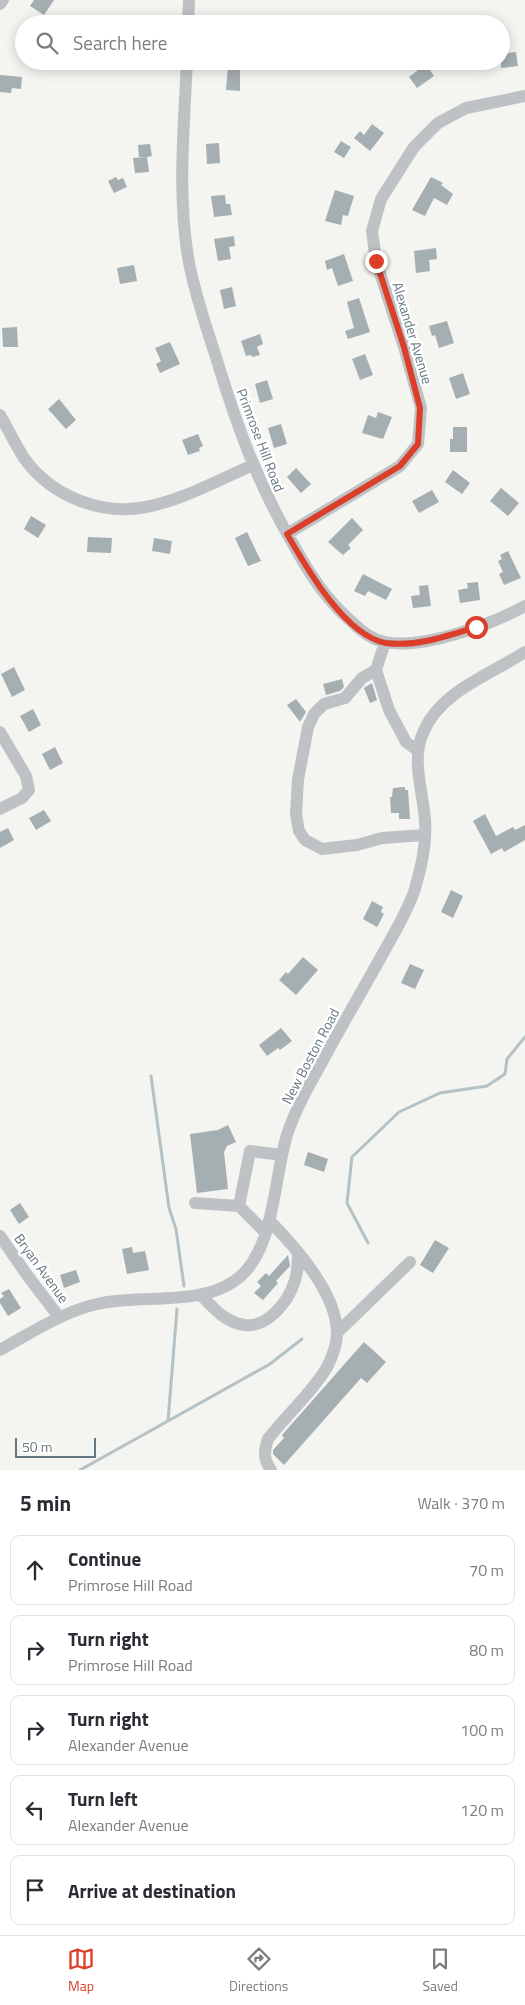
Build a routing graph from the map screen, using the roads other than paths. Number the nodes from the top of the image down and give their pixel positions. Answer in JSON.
{"nodes":[{"id":1,"x":3,"y":0,"type":"edge"},
{"id":2,"x":189,"y":0,"type":"edge"},
{"id":3,"x":0,"y":4,"type":"edge"},
{"id":4,"x":188,"y":15,"type":"edge"},
{"id":5,"x":187,"y":70,"type":"edge"},
{"id":6,"x":525,"y":96,"type":"edge"},
{"id":7,"x":0,"y":415,"type":"edge"},
{"id":8,"x":253,"y":465,"type":"junction"},
{"id":9,"x":287,"y":534,"type":"junction"},
{"id":10,"x":525,"y":606,"type":"edge"},
{"id":11,"x":385,"y":642,"type":"junction"},
{"id":12,"x":525,"y":652,"type":"edge"},
{"id":13,"x":376,"y":670,"type":"junction"},
{"id":14,"x":0,"y":732,"type":"edge"},
{"id":15,"x":418,"y":750,"type":"junction"},
{"id":16,"x":0,"y":808,"type":"edge"},
{"id":17,"x":425,"y":835,"type":"junction"},
{"id":18,"x":282,"y":1155,"type":"junction"},
{"id":19,"x":195,"y":1203,"type":"dead end"},
{"id":20,"x":239,"y":1206,"type":"junction"},
{"id":21,"x":267,"y":1226,"type":"junction"},
{"id":22,"x":0,"y":1236,"type":"edge"},
{"id":23,"x":298,"y":1252,"type":"junction"},
{"id":24,"x":410,"y":1262,"type":"dead end"},
{"id":25,"x":201,"y":1295,"type":"junction"},
{"id":26,"x":60,"y":1318,"type":"junction"},
{"id":27,"x":337,"y":1333,"type":"junction"},
{"id":28,"x":0,"y":1350,"type":"edge"},
{"id":29,"x":271,"y":1470,"type":"edge"}],
"edges":[{"from":1,"to":3,"type":"street"},
{"from":2,"to":4,"type":"street"},
{"from":5,"to":8,"type":"street","name":"Primrose Hill Road"},
{"from":6,"to":9,"type":"street","name":"Alexander Avenue"},
{"from":7,"to":8,"type":"street"},
{"from":8,"to":9,"type":"street","name":"Primrose Hill Road"},
{"from":9,"to":11,"type":"street","name":"Primrose Hill Road"},
{"from":10,"to":11,"type":"street","name":"Primrose Hill Road"},
{"from":11,"to":13,"type":"street"},
{"from":12,"to":15,"type":"street","name":"New Boston Road"},
{"from":13,"to":15,"type":"street"},
{"from":13,"to":17,"type":"street"},
{"from":14,"to":16,"type":"street"},
{"from":15,"to":17,"type":"street","name":"New Boston Road"},
{"from":17,"to":18,"type":"street","name":"New Boston Road"},
{"from":18,"to":20,"type":"street"},
{"from":18,"to":21,"type":"street","name":"New Boston Road"},
{"from":19,"to":20,"type":"street"},
{"from":20,"to":21,"type":"street"},
{"from":21,"to":23,"type":"street"},
{"from":21,"to":25,"type":"street","name":"New Boston Road"},
{"from":22,"to":26,"type":"street","name":"Bryan Avenue"},
{"from":23,"to":25,"type":"street"},
{"from":23,"to":27,"type":"street"},
{"from":24,"to":27,"type":"street"},
{"from":25,"to":26,"type":"street","name":"New Boston Road"},
{"from":26,"to":28,"type":"street","name":"New Boston Road"},
{"from":27,"to":29,"type":"street"}]}
